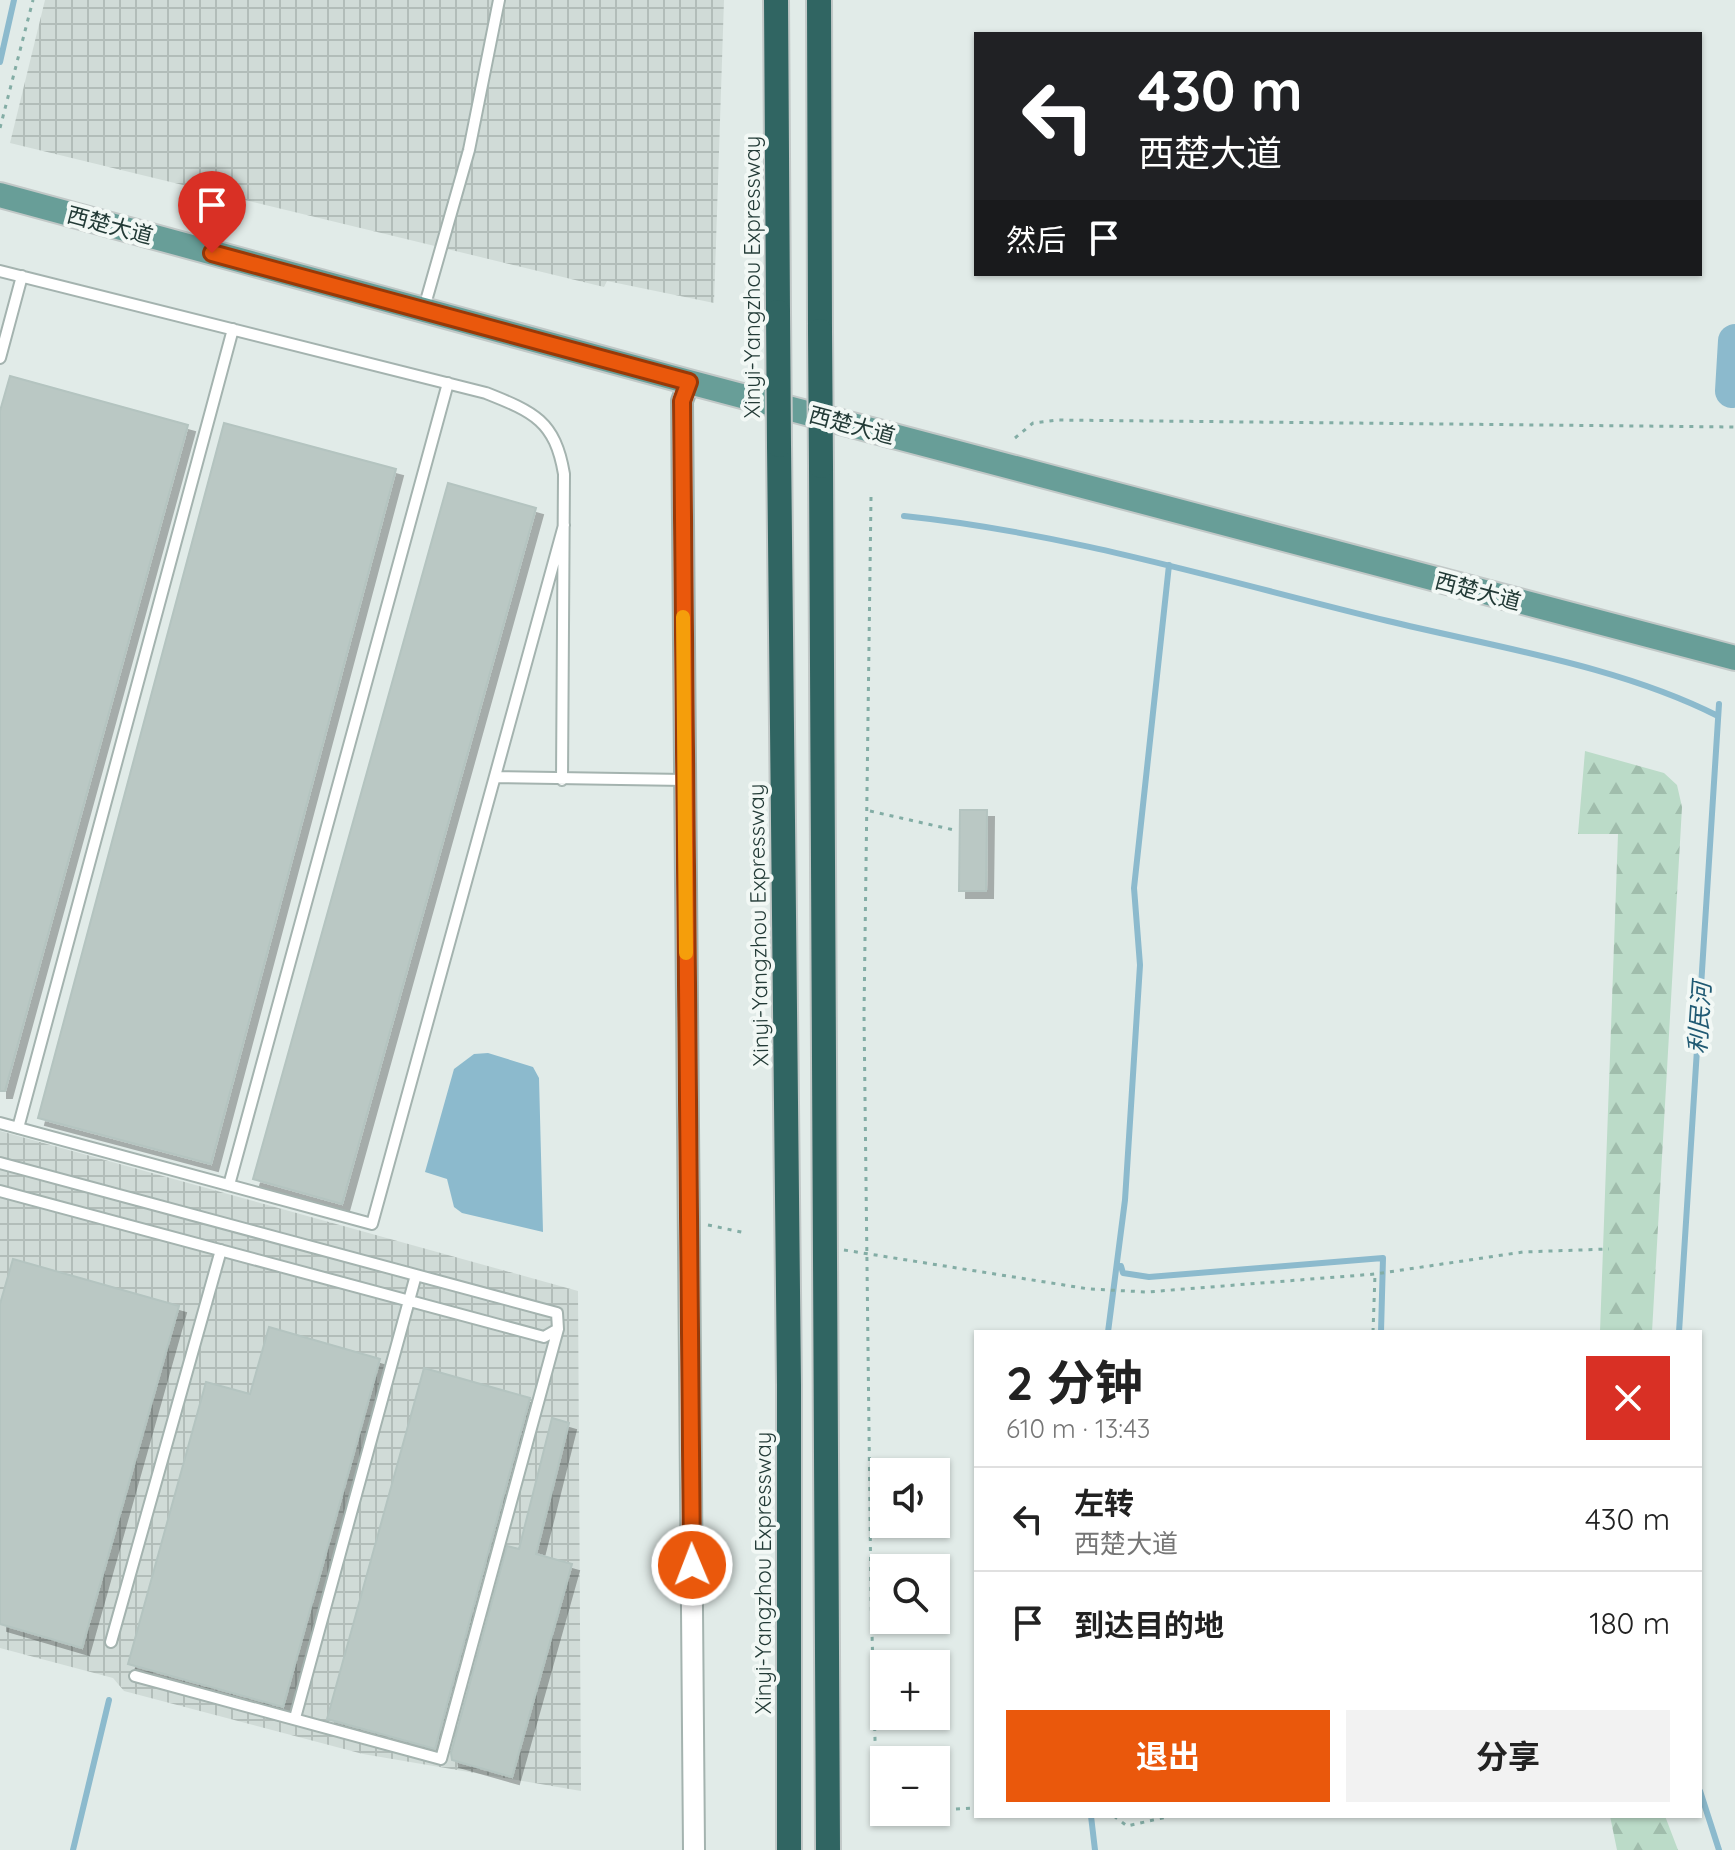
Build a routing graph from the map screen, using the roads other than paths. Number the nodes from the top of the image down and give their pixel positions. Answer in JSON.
{"nodes":[{"id":1,"x":499,"y":0,"type":"edge"},
{"id":2,"x":776,"y":0,"type":"edge"},
{"id":3,"x":819,"y":0,"type":"edge"},
{"id":4,"x":0,"y":195,"type":"edge"},
{"id":5,"x":0,"y":271,"type":"edge"},
{"id":6,"x":22,"y":276,"type":"junction"},
{"id":7,"x":424,"y":310,"type":"junction"},
{"id":8,"x":233,"y":329,"type":"junction"},
{"id":9,"x":0,"y":358,"type":"edge"},
{"id":10,"x":689,"y":382,"type":"junction"},
{"id":11,"x":448,"y":383,"type":"junction"},
{"id":12,"x":564,"y":525,"type":"junction"},
{"id":13,"x":1735,"y":657,"type":"edge"},
{"id":14,"x":495,"y":777,"type":"junction"},
{"id":15,"x":562,"y":780,"type":"junction"},
{"id":16,"x":685,"y":780,"type":"junction"},
{"id":17,"x":0,"y":1123,"type":"edge"},
{"id":18,"x":18,"y":1128,"type":"junction"},
{"id":19,"x":0,"y":1163,"type":"edge"},
{"id":20,"x":229,"y":1185,"type":"junction"},
{"id":21,"x":0,"y":1191,"type":"edge"},
{"id":22,"x":221,"y":1250,"type":"junction"},
{"id":23,"x":416,"y":1275,"type":"junction"},
{"id":24,"x":411,"y":1302,"type":"junction"},
{"id":25,"x":558,"y":1329,"type":"junction"},
{"id":26,"x":111,"y":1642,"type":"dead end"},
{"id":27,"x":135,"y":1676,"type":"dead end"},
{"id":28,"x":295,"y":1718,"type":"junction"},
{"id":29,"x":694,"y":1850,"type":"edge"},
{"id":30,"x":789,"y":1850,"type":"edge"},
{"id":31,"x":828,"y":1850,"type":"edge"}],
"edges":[{"from":1,"to":7,"type":"lane"},
{"from":2,"to":30,"type":"highway","name":"Xinyi-Yangzhou Expressway","bridge":true},
{"from":3,"to":31,"type":"highway","bridge":true},
{"from":4,"to":7,"type":"main road","name":"西楚大道"},
{"from":5,"to":6,"type":"lane"},
{"from":6,"to":8,"type":"lane"},
{"from":6,"to":9,"type":"lane"},
{"from":7,"to":10,"type":"main road","name":"西楚大道"},
{"from":8,"to":11,"type":"lane"},
{"from":8,"to":18,"type":"lane"},
{"from":10,"to":13,"type":"main road","name":"西楚大道"},
{"from":10,"to":16,"type":"street"},
{"from":11,"to":12,"type":"lane"},
{"from":11,"to":20,"type":"lane"},
{"from":12,"to":14,"type":"lane"},
{"from":12,"to":15,"type":"lane"},
{"from":14,"to":15,"type":"lane"},
{"from":14,"to":20,"type":"lane"},
{"from":15,"to":16,"type":"lane"},
{"from":16,"to":29,"type":"street"},
{"from":17,"to":18,"type":"lane"},
{"from":18,"to":20,"type":"lane"},
{"from":19,"to":23,"type":"lane"},
{"from":21,"to":22,"type":"lane"},
{"from":22,"to":24,"type":"lane"},
{"from":22,"to":26,"type":"lane"},
{"from":23,"to":24,"type":"lane"},
{"from":23,"to":25,"type":"lane"},
{"from":24,"to":25,"type":"lane"},
{"from":24,"to":28,"type":"lane"},
{"from":25,"to":28,"type":"lane"},
{"from":27,"to":28,"type":"lane"}]}
